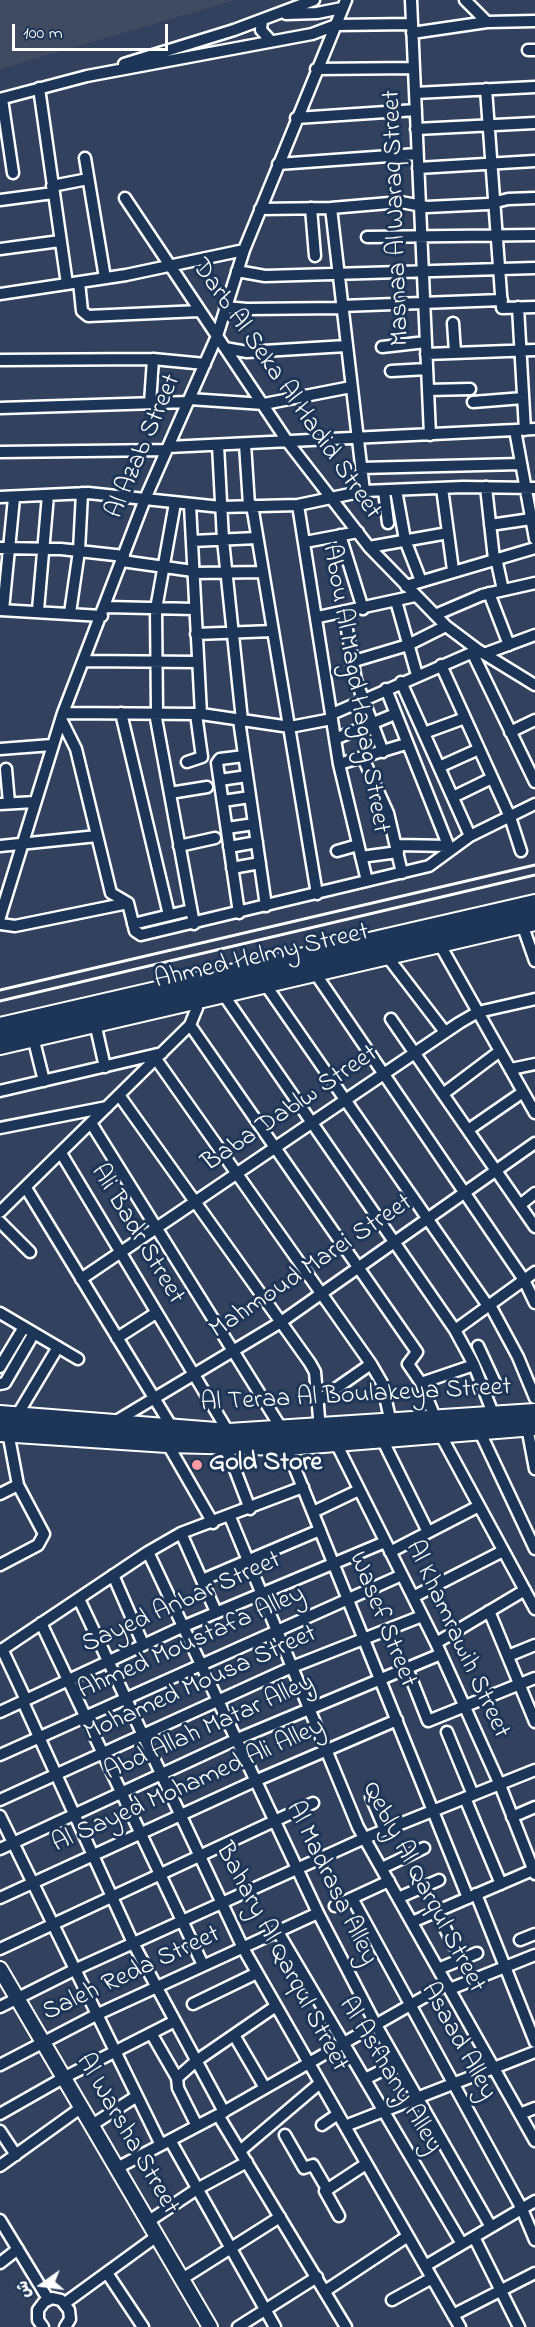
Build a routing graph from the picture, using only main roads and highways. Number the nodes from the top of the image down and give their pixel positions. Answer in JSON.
{"nodes":[{"id":1,"x":535,"y":904,"type":"edge"},
{"id":2,"x":529,"y":923,"type":"edge"},
{"id":3,"x":0,"y":1027,"type":"edge"},
{"id":4,"x":0,"y":1045,"type":"edge"},
{"id":5,"x":532,"y":1422,"type":"edge"},
{"id":6,"x":6,"y":1424,"type":"edge"},
{"id":7,"x":437,"y":1426,"type":"junction"},
{"id":8,"x":170,"y":1436,"type":"junction"}],
"edges":[{"from":1,"to":3,"type":"main road","name":"Ahmed Helmy Street"},
{"from":2,"to":4,"type":"main road","name":"Ahmed Helmy Street"},
{"from":5,"to":7,"type":"main road","name":"Al Teraa Al Boulakeya Street"},
{"from":5,"to":7,"type":"main road","name":"Al Teraa Al Boulakeya Street"},
{"from":6,"to":8,"type":"main road","name":"Al Teraa Al Boulakeya Street"},
{"from":6,"to":8,"type":"main road","name":"Al Teraa Al Boulakeya Street"},
{"from":7,"to":8,"type":"main road","name":"Al Teraa Al Boulakeya Street"}]}
